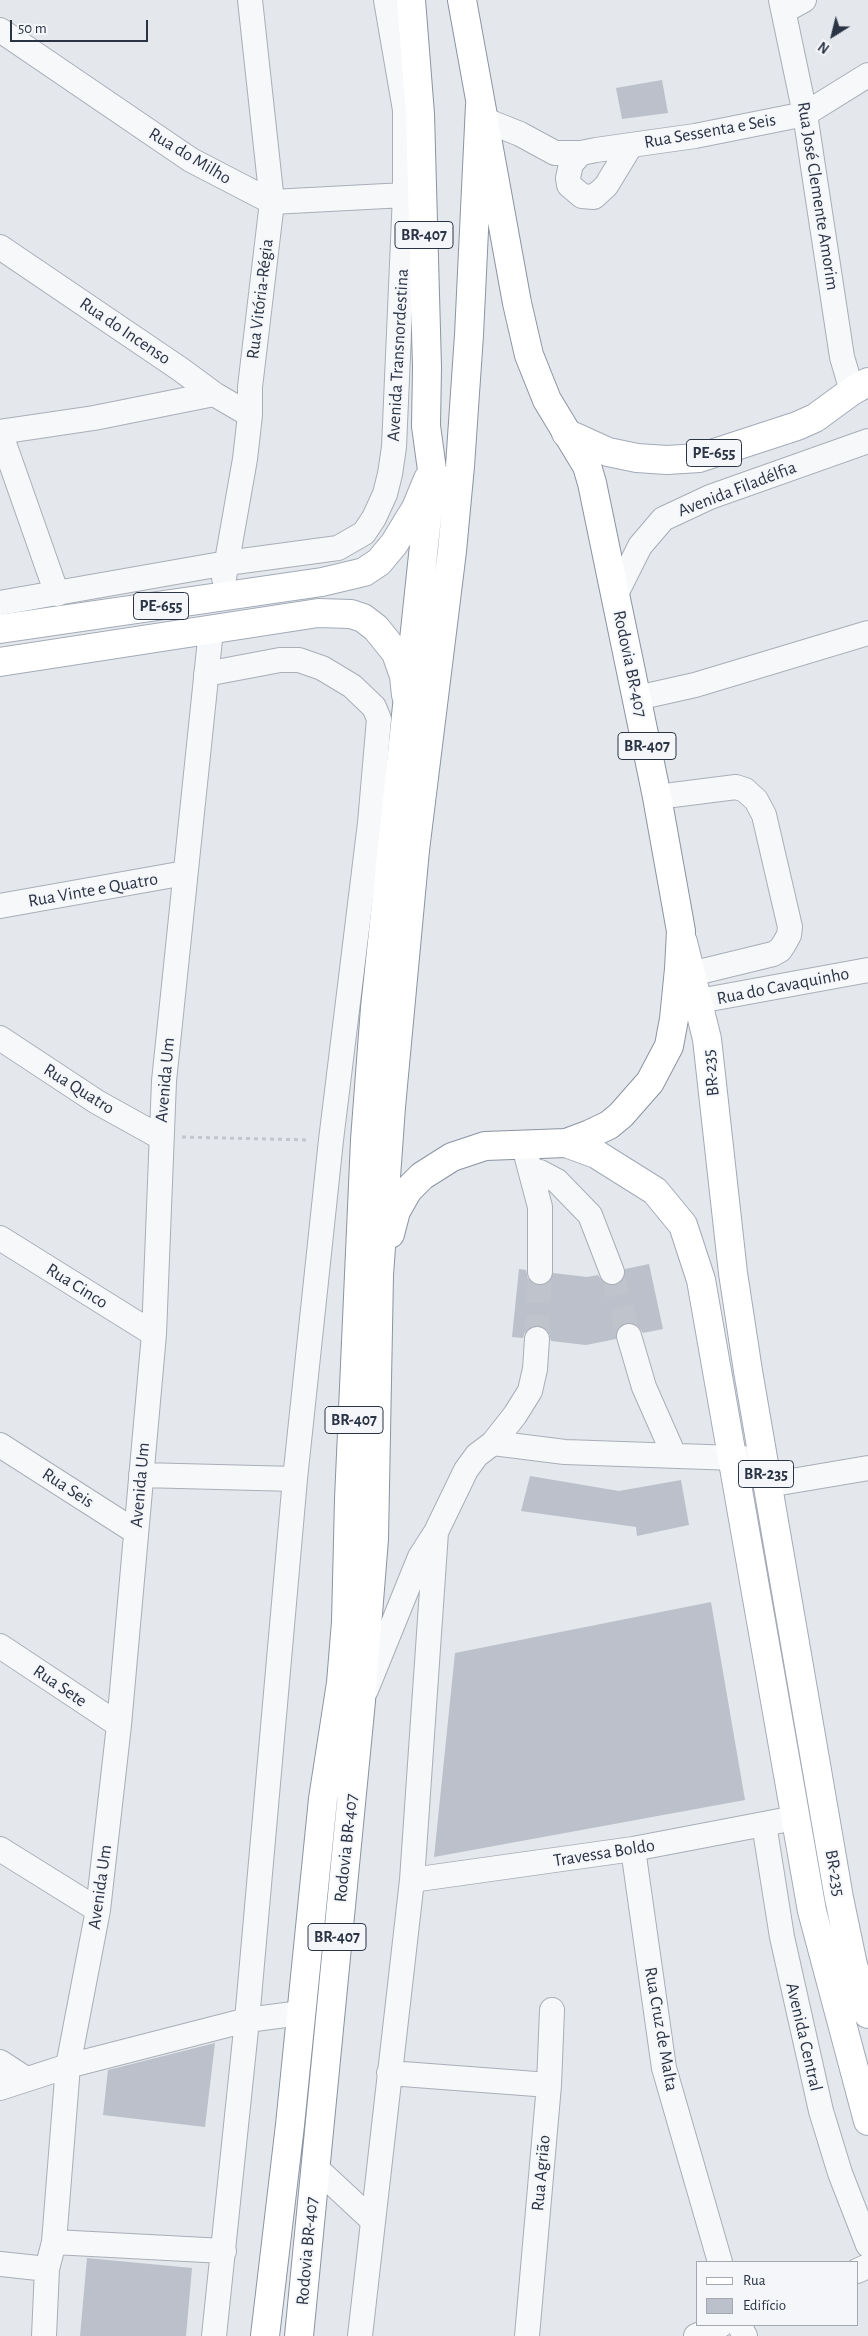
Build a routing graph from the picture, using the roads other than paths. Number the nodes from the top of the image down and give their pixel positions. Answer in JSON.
{"nodes":[{"id":1,"x":250,"y":0,"type":"edge"},
{"id":2,"x":386,"y":0,"type":"edge"},
{"id":3,"x":411,"y":0,"type":"edge"},
{"id":4,"x":462,"y":0,"type":"edge"},
{"id":5,"x":790,"y":4,"type":"edge"},
{"id":6,"x":0,"y":30,"type":"edge"},
{"id":7,"x":868,"y":75,"type":"edge"},
{"id":8,"x":482,"y":113,"type":"junction"},
{"id":9,"x":805,"y":114,"type":"junction"},
{"id":10,"x":631,"y":145,"type":"junction"},
{"id":11,"x":581,"y":153,"type":"junction"},
{"id":12,"x":405,"y":195,"type":"junction"},
{"id":13,"x":272,"y":202,"type":"junction"},
{"id":14,"x":0,"y":247,"type":"edge"},
{"id":15,"x":860,"y":387,"type":"edge"},
{"id":16,"x":214,"y":394,"type":"junction"},
{"id":17,"x":250,"y":415,"type":"junction"},
{"id":18,"x":0,"y":432,"type":"edge"},
{"id":19,"x":566,"y":433,"type":"junction"},
{"id":20,"x":868,"y":441,"type":"edge"},
{"id":21,"x":432,"y":470,"type":"junction"},
{"id":22,"x":227,"y":563,"type":"junction"},
{"id":23,"x":58,"y":594,"type":"junction"},
{"id":24,"x":616,"y":594,"type":"junction"},
{"id":25,"x":220,"y":597,"type":"junction"},
{"id":26,"x":0,"y":604,"type":"edge"},
{"id":27,"x":0,"y":629,"type":"edge"},
{"id":28,"x":211,"y":630,"type":"junction"},
{"id":29,"x":868,"y":633,"type":"edge"},
{"id":30,"x":0,"y":662,"type":"edge"},
{"id":31,"x":206,"y":674,"type":"junction"},
{"id":32,"x":637,"y":698,"type":"junction"},
{"id":33,"x":408,"y":707,"type":"junction"},
{"id":34,"x":657,"y":797,"type":"junction"},
{"id":35,"x":382,"y":824,"type":"junction"},
{"id":36,"x":185,"y":873,"type":"junction"},
{"id":37,"x":0,"y":906,"type":"edge"},
{"id":38,"x":681,"y":931,"type":"junction"},
{"id":39,"x":868,"y":970,"type":"edge"},
{"id":40,"x":691,"y":974,"type":"junction"},
{"id":41,"x":699,"y":1001,"type":"junction"},
{"id":42,"x":0,"y":1038,"type":"edge"},
{"id":43,"x":160,"y":1137,"type":"junction"},
{"id":44,"x":566,"y":1143,"type":"junction"},
{"id":45,"x":522,"y":1144,"type":"junction"},
{"id":46,"x":532,"y":1172,"type":"junction"},
{"id":47,"x":0,"y":1238,"type":"edge"},
{"id":48,"x":540,"y":1272,"type":"tunnel mouth"},
{"id":49,"x":612,"y":1272,"type":"tunnel mouth"},
{"id":50,"x":379,"y":1275,"type":"junction"},
{"id":51,"x":154,"y":1334,"type":"junction"},
{"id":52,"x":629,"y":1336,"type":"tunnel mouth"},
{"id":53,"x":537,"y":1339,"type":"tunnel mouth"},
{"id":54,"x":493,"y":1443,"type":"junction"},
{"id":55,"x":0,"y":1445,"type":"edge"},
{"id":56,"x":674,"y":1455,"type":"junction"},
{"id":57,"x":731,"y":1457,"type":"junction"},
{"id":58,"x":868,"y":1468,"type":"edge"},
{"id":59,"x":766,"y":1472,"type":"junction"},
{"id":60,"x":141,"y":1475,"type":"junction"},
{"id":61,"x":295,"y":1479,"type":"junction"},
{"id":62,"x":136,"y":1532,"type":"junction"},
{"id":63,"x":436,"y":1532,"type":"junction"},
{"id":64,"x":0,"y":1646,"type":"edge"},
{"id":65,"x":361,"y":1701,"type":"junction"},
{"id":66,"x":119,"y":1725,"type":"junction"},
{"id":67,"x":796,"y":1818,"type":"junction"},
{"id":68,"x":764,"y":1824,"type":"junction"},
{"id":69,"x":0,"y":1849,"type":"edge"},
{"id":70,"x":633,"y":1849,"type":"junction"},
{"id":71,"x":412,"y":1880,"type":"junction"},
{"id":72,"x":98,"y":1910,"type":"junction"},
{"id":73,"x":861,"y":1964,"type":"edge"},
{"id":74,"x":552,"y":2010,"type":"dead end"},
{"id":75,"x":301,"y":2013,"type":"junction"},
{"id":76,"x":868,"y":2014,"type":"edge"},
{"id":77,"x":247,"y":2020,"type":"junction"},
{"id":78,"x":0,"y":2062,"type":"edge"},
{"id":79,"x":68,"y":2066,"type":"junction"},
{"id":80,"x":389,"y":2072,"type":"junction"},
{"id":81,"x":26,"y":2079,"type":"junction"},
{"id":82,"x":549,"y":2085,"type":"junction"},
{"id":83,"x":0,"y":2088,"type":"edge"},
{"id":84,"x":868,"y":2121,"type":"edge"},
{"id":85,"x":314,"y":2166,"type":"junction"},
{"id":86,"x":372,"y":2220,"type":"junction"},
{"id":87,"x":54,"y":2242,"type":"junction"},
{"id":88,"x":868,"y":2245,"type":"edge"},
{"id":89,"x":224,"y":2251,"type":"junction"},
{"id":90,"x":720,"y":2261,"type":"edge"},
{"id":91,"x":0,"y":2264,"type":"edge"},
{"id":92,"x":47,"y":2269,"type":"junction"},
{"id":93,"x":719,"y":2326,"type":"edge"},
{"id":94,"x":44,"y":2336,"type":"edge"},
{"id":95,"x":214,"y":2336,"type":"edge"},
{"id":96,"x":265,"y":2336,"type":"edge"},
{"id":97,"x":299,"y":2336,"type":"edge"},
{"id":98,"x":360,"y":2336,"type":"edge"},
{"id":99,"x":527,"y":2336,"type":"edge"},
{"id":100,"x":696,"y":2336,"type":"edge"}],
"edges":[{"from":1,"to":13,"type":"street","name":"Rua Vitória-Régia"},
{"from":2,"to":12,"type":"street","name":"Avenida Transnordestina"},
{"from":3,"to":21,"type":"main road","number":"BR-407"},
{"from":4,"to":8,"type":"main road","number":"BR-407"},
{"from":5,"to":9,"type":"street","name":"Rua José Clemente Amorim"},
{"from":6,"to":13,"type":"street","name":"Rua do Milho"},
{"from":7,"to":9,"type":"street","name":"Rua Sessenta e Seis"},
{"from":8,"to":11,"type":"street"},
{"from":8,"to":19,"type":"main road","number":"BR-407"},
{"from":8,"to":50,"type":"main road"},
{"from":9,"to":10,"type":"street","name":"Rua Sessenta e Seis"},
{"from":9,"to":15,"type":"street","name":"Rua José Clemente Amorim"},
{"from":10,"to":11,"type":"street","name":"Rua Sessenta e Seis"},
{"from":10,"to":11,"type":"street","name":"Rua Sessenta e Seis"},
{"from":12,"to":13,"type":"street"},
{"from":12,"to":22,"type":"street","name":"Avenida Transnordestina"},
{"from":13,"to":17,"type":"street","name":"Rua Vitória-Régia"},
{"from":14,"to":16,"type":"street","name":"Rua do Incenso"},
{"from":15,"to":19,"type":"main road","number":"PE-655"},
{"from":16,"to":17,"type":"street","name":"Rua do Incenso"},
{"from":16,"to":18,"type":"street"},
{"from":17,"to":22,"type":"street","name":"Rua Vitória-Régia"},
{"from":18,"to":23,"type":"street"},
{"from":19,"to":24,"type":"main road","name":"Rodovia BR-407","number":"BR-407"},
{"from":20,"to":24,"type":"street","name":"Avenida Filadélfia"},
{"from":21,"to":25,"type":"main road","number":"PE-655"},
{"from":21,"to":33,"type":"main road","number":"BR-407"},
{"from":22,"to":23,"type":"street","name":"Avenida Transnordestina"},
{"from":22,"to":25,"type":"street","name":"Rua Vitória-Régia"},
{"from":23,"to":26,"type":"street","name":"Avenida Transnordestina"},
{"from":24,"to":32,"type":"main road","name":"Rodovia BR-407","number":"BR-407"},
{"from":25,"to":27,"type":"main road","number":"PE-655"},
{"from":28,"to":30,"type":"main road","number":"PE-655"},
{"from":28,"to":31,"type":"street","name":"Avenida Um"},
{"from":28,"to":33,"type":"main road","number":"PE-655"},
{"from":29,"to":32,"type":"street"},
{"from":31,"to":35,"type":"street"},
{"from":31,"to":36,"type":"street","name":"Avenida Um"},
{"from":32,"to":34,"type":"main road","name":"Rodovia BR-407","number":"BR-407"},
{"from":33,"to":35,"type":"main road","number":"BR-407"},
{"from":34,"to":38,"type":"main road","name":"Rodovia BR-407","number":"BR-407"},
{"from":34,"to":40,"type":"street"},
{"from":35,"to":61,"type":"street"},
{"from":35,"to":75,"type":"main road","number":"BR-407"},
{"from":36,"to":37,"type":"street","name":"Rua Vinte e Quatro"},
{"from":36,"to":43,"type":"street","name":"Avenida Um"},
{"from":38,"to":40,"type":"main road","name":"BR-235","number":"BR-235"},
{"from":38,"to":44,"type":"main road"},
{"from":39,"to":41,"type":"street","name":"Rua do Cavaquinho"},
{"from":40,"to":41,"type":"main road","name":"BR-235","number":"BR-235"},
{"from":41,"to":59,"type":"main road","name":"BR-235","number":"BR-235"},
{"from":42,"to":43,"type":"street","name":"Rua Quatro"},
{"from":43,"to":51,"type":"street","name":"Avenida Um"},
{"from":44,"to":45,"type":"main road"},
{"from":44,"to":57,"type":"main road","name":"BR-235","number":"BR-235"},
{"from":45,"to":46,"type":"street"},
{"from":45,"to":50,"type":"main road"},
{"from":46,"to":48,"type":"street"},
{"from":46,"to":49,"type":"street"},
{"from":47,"to":51,"type":"street","name":"Rua Cinco"},
{"from":50,"to":65,"type":"main road","name":"Rodovia BR-407","number":"BR-407"},
{"from":51,"to":60,"type":"street","name":"Avenida Um"},
{"from":52,"to":56,"type":"street"},
{"from":53,"to":54,"type":"street"},
{"from":54,"to":56,"type":"street"},
{"from":54,"to":63,"type":"street"},
{"from":55,"to":62,"type":"street","name":"Rua Seis"},
{"from":56,"to":57,"type":"street"},
{"from":57,"to":59,"type":"street"},
{"from":57,"to":67,"type":"main road","name":"BR-235","number":"BR-235"},
{"from":58,"to":59,"type":"street"},
{"from":59,"to":73,"type":"main road","name":"BR-235","number":"BR-235"},
{"from":60,"to":61,"type":"street"},
{"from":60,"to":62,"type":"street","name":"Avenida Um"},
{"from":61,"to":77,"type":"street"},
{"from":62,"to":66,"type":"street","name":"Avenida Um"},
{"from":63,"to":65,"type":"street"},
{"from":63,"to":71,"type":"street"},
{"from":64,"to":66,"type":"street","name":"Rua Sete"},
{"from":65,"to":85,"type":"main road","name":"Rodovia BR-407","number":"BR-407"},
{"from":66,"to":72,"type":"street","name":"Avenida Um"},
{"from":67,"to":68,"type":"street","name":"Travessa Boldo"},
{"from":67,"to":84,"type":"main road","name":"BR-235","number":"BR-235"},
{"from":68,"to":70,"type":"street","name":"Travessa Boldo"},
{"from":68,"to":88,"type":"street","name":"Avenida Central"},
{"from":69,"to":72,"type":"street"},
{"from":70,"to":71,"type":"street","name":"Travessa Boldo"},
{"from":70,"to":90,"type":"street","name":"Rua Cruz de Malta"},
{"from":71,"to":80,"type":"street"},
{"from":72,"to":79,"type":"street","name":"Avenida Um"},
{"from":73,"to":76,"type":"main road","name":"BR-235","number":"BR-235"},
{"from":74,"to":82,"type":"street","name":"Rua Agrião"},
{"from":75,"to":77,"type":"street"},
{"from":75,"to":96,"type":"main road","name":"Rodovia BR-407","number":"BR-407"},
{"from":77,"to":79,"type":"street"},
{"from":77,"to":89,"type":"street"},
{"from":78,"to":81,"type":"street"},
{"from":79,"to":81,"type":"street"},
{"from":79,"to":87,"type":"street","name":"Avenida Um"},
{"from":80,"to":82,"type":"street"},
{"from":80,"to":86,"type":"street"},
{"from":81,"to":83,"type":"street"},
{"from":82,"to":99,"type":"street","name":"Rua Agrião"},
{"from":85,"to":86,"type":"street"},
{"from":85,"to":97,"type":"main road","name":"Rodovia BR-407","number":"BR-407"},
{"from":86,"to":98,"type":"street"},
{"from":87,"to":89,"type":"street"},
{"from":87,"to":92,"type":"street","name":"Avenida Um"},
{"from":89,"to":95,"type":"street"},
{"from":91,"to":92,"type":"street"},
{"from":92,"to":94,"type":"street","name":"Avenida Um"},
{"from":93,"to":100,"type":"street"}]}
